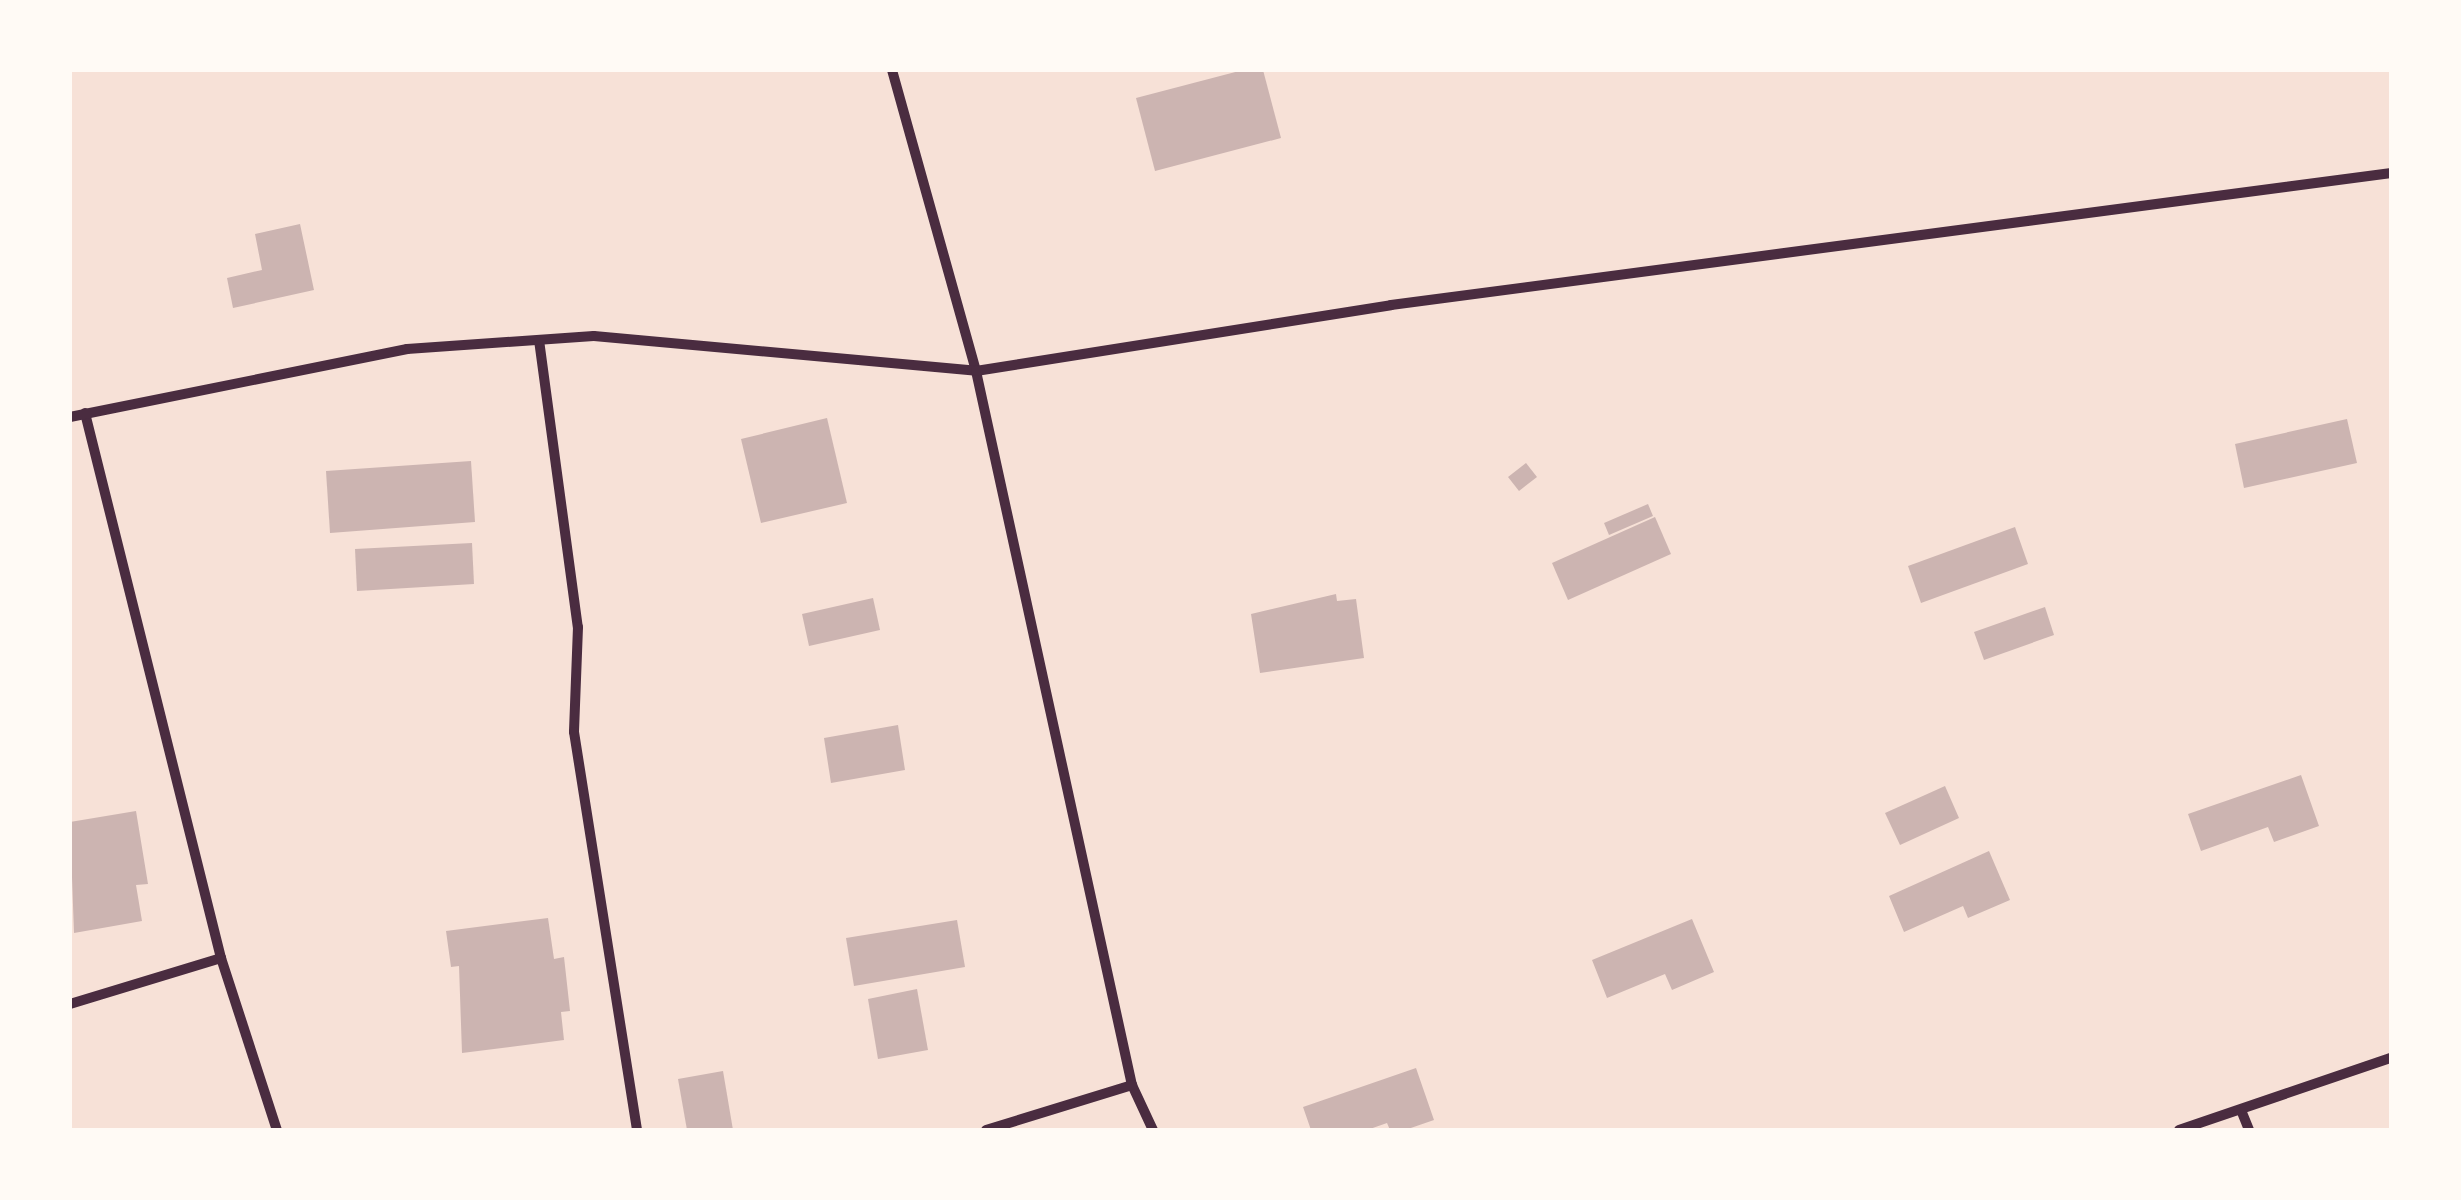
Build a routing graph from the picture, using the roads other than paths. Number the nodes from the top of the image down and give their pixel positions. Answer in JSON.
{"nodes":[{"id":1,"x":892,"y":70,"type":"edge"},
{"id":2,"x":2391,"y":173,"type":"edge"},
{"id":3,"x":539,"y":340,"type":"junction"},
{"id":4,"x":976,"y":371,"type":"junction"},
{"id":5,"x":85,"y":412,"type":"junction"},
{"id":6,"x":70,"y":417,"type":"edge"},
{"id":7,"x":220,"y":958,"type":"junction"},
{"id":8,"x":70,"y":1004,"type":"edge"},
{"id":9,"x":2391,"y":1058,"type":"edge"},
{"id":10,"x":1132,"y":1085,"type":"junction"},
{"id":11,"x":2241,"y":1110,"type":"junction"},
{"id":12,"x":277,"y":1130,"type":"edge"},
{"id":13,"x":638,"y":1130,"type":"edge"},
{"id":14,"x":986,"y":1130,"type":"edge"},
{"id":15,"x":1153,"y":1130,"type":"edge"},
{"id":16,"x":2179,"y":1130,"type":"edge"},
{"id":17,"x":2249,"y":1130,"type":"edge"}],
"edges":[{"from":1,"to":4,"type":"street"},
{"from":2,"to":4,"type":"street"},
{"from":3,"to":4,"type":"street"},
{"from":3,"to":5,"type":"street"},
{"from":3,"to":13,"type":"street"},
{"from":4,"to":10,"type":"street"},
{"from":5,"to":6,"type":"street"},
{"from":5,"to":7,"type":"street"},
{"from":7,"to":8,"type":"street"},
{"from":7,"to":12,"type":"street"},
{"from":9,"to":11,"type":"street"},
{"from":10,"to":14,"type":"street"},
{"from":10,"to":15,"type":"street"},
{"from":11,"to":16,"type":"street"},
{"from":11,"to":17,"type":"street"}]}
